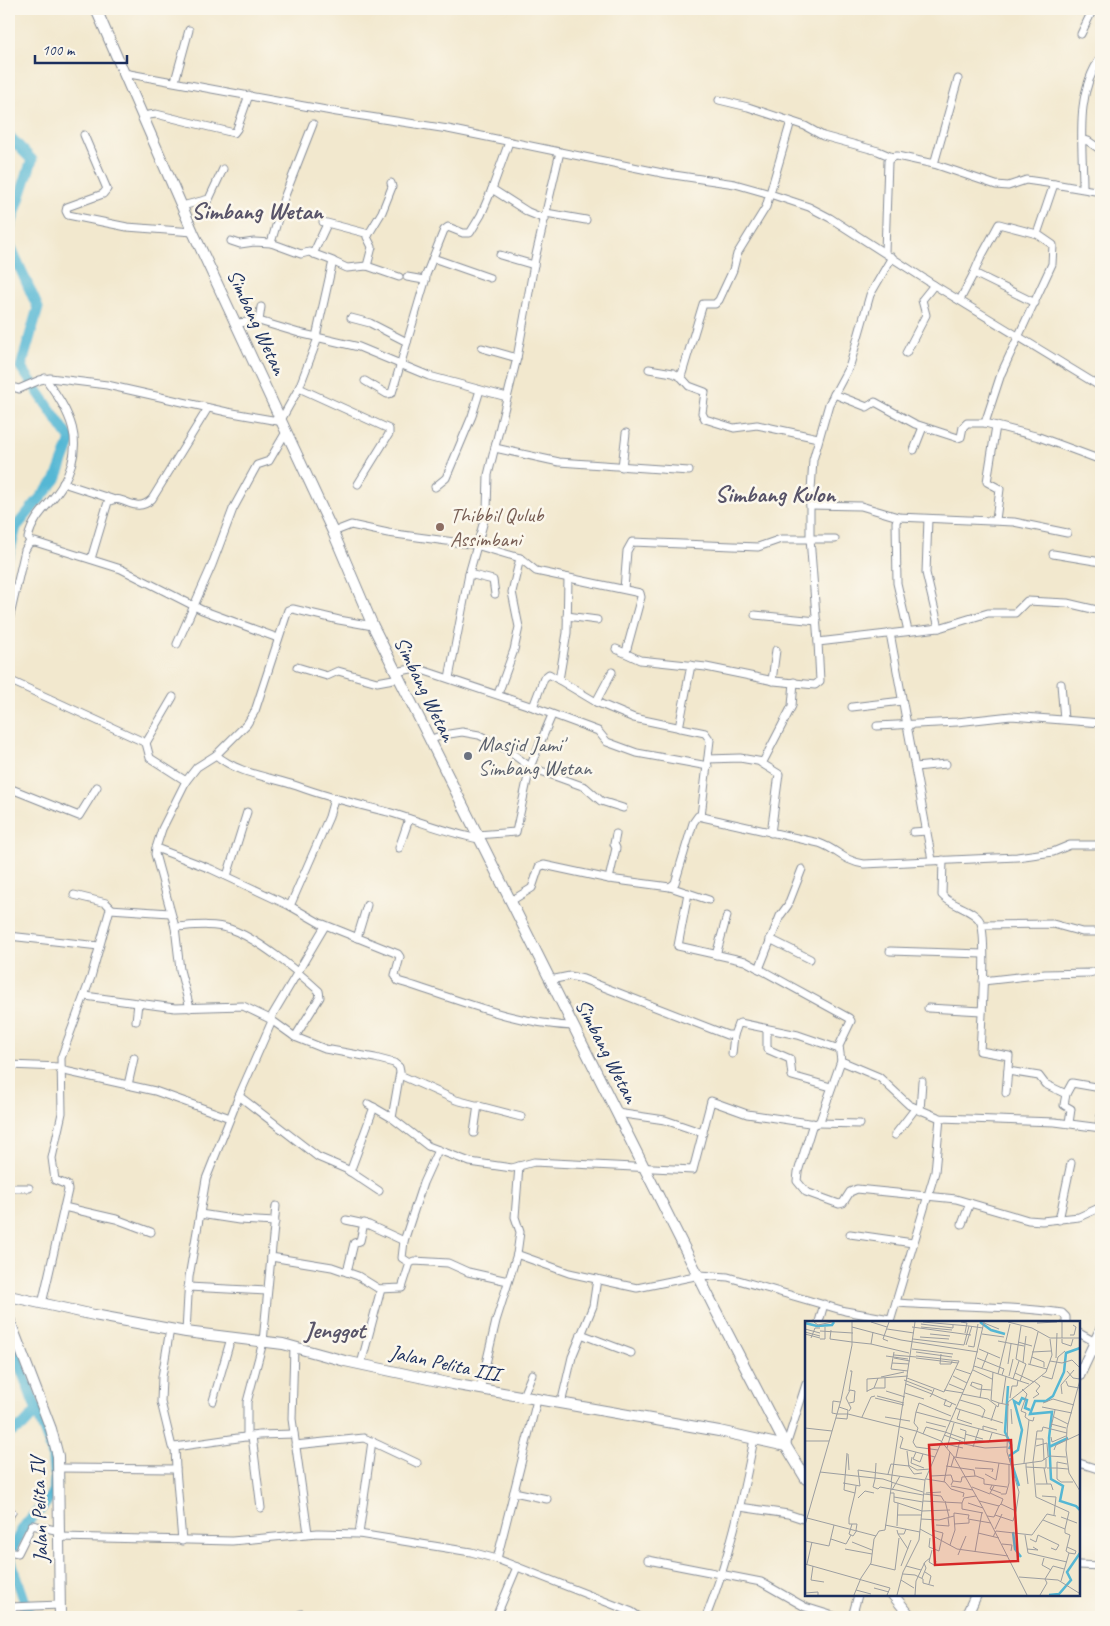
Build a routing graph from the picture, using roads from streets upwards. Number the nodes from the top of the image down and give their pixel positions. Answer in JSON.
{"nodes":[{"id":1,"x":96,"y":9,"type":"edge"},
{"id":2,"x":1093,"y":9,"type":"edge"},
{"id":3,"x":189,"y":30,"type":"dead end"},
{"id":4,"x":1081,"y":34,"type":"dead end"},
{"id":5,"x":1101,"y":58,"type":"edge"},
{"id":6,"x":124,"y":73,"type":"junction"},
{"id":7,"x":958,"y":79,"type":"dead end"},
{"id":8,"x":175,"y":81,"type":"junction"},
{"id":9,"x":249,"y":95,"type":"junction"},
{"id":10,"x":719,"y":100,"type":"dead end"},
{"id":11,"x":142,"y":116,"type":"junction"},
{"id":12,"x":791,"y":121,"type":"junction"},
{"id":13,"x":313,"y":124,"type":"dead end"},
{"id":14,"x":84,"y":135,"type":"dead end"},
{"id":15,"x":1082,"y":140,"type":"junction"},
{"id":16,"x":509,"y":142,"type":"junction"},
{"id":17,"x":1101,"y":150,"type":"edge"},
{"id":18,"x":560,"y":152,"type":"junction"},
{"id":19,"x":892,"y":157,"type":"junction"},
{"id":20,"x":934,"y":164,"type":"junction"},
{"id":21,"x":223,"y":169,"type":"dead end"},
{"id":22,"x":391,"y":183,"type":"dead end"},
{"id":23,"x":1054,"y":184,"type":"junction"},
{"id":24,"x":1084,"y":188,"type":"junction"},
{"id":25,"x":492,"y":190,"type":"junction"},
{"id":26,"x":1101,"y":192,"type":"edge"},
{"id":27,"x":770,"y":194,"type":"junction"},
{"id":28,"x":182,"y":206,"type":"junction"},
{"id":29,"x":546,"y":216,"type":"junction"},
{"id":30,"x":586,"y":220,"type":"dead end"},
{"id":31,"x":193,"y":232,"type":"junction"},
{"id":32,"x":369,"y":234,"type":"junction"},
{"id":33,"x":1037,"y":234,"type":"junction"},
{"id":34,"x":232,"y":242,"type":"dead end"},
{"id":35,"x":271,"y":243,"type":"junction"},
{"id":36,"x":885,"y":252,"type":"junction"},
{"id":37,"x":313,"y":254,"type":"junction"},
{"id":38,"x":500,"y":255,"type":"dead end"},
{"id":39,"x":892,"y":257,"type":"junction"},
{"id":40,"x":433,"y":258,"type":"junction"},
{"id":41,"x":334,"y":262,"type":"junction"},
{"id":42,"x":534,"y":265,"type":"junction"},
{"id":43,"x":368,"y":266,"type":"junction"},
{"id":44,"x":974,"y":273,"type":"junction"},
{"id":45,"x":407,"y":277,"type":"dead end"},
{"id":46,"x":398,"y":278,"type":"dead end"},
{"id":47,"x":426,"y":278,"type":"junction"},
{"id":48,"x":490,"y":278,"type":"dead end"},
{"id":49,"x":934,"y":285,"type":"junction"},
{"id":50,"x":960,"y":300,"type":"junction"},
{"id":51,"x":1035,"y":303,"type":"junction"},
{"id":52,"x":261,"y":307,"type":"dead end"},
{"id":53,"x":351,"y":318,"type":"dead end"},
{"id":54,"x":260,"y":321,"type":"junction"},
{"id":55,"x":237,"y":322,"type":"junction"},
{"id":56,"x":1018,"y":335,"type":"junction"},
{"id":57,"x":317,"y":337,"type":"junction"},
{"id":58,"x":408,"y":342,"type":"junction"},
{"id":59,"x":482,"y":348,"type":"dead end"},
{"id":60,"x":906,"y":352,"type":"dead end"},
{"id":61,"x":517,"y":358,"type":"junction"},
{"id":62,"x":401,"y":363,"type":"junction"},
{"id":63,"x":649,"y":369,"type":"dead end"},
{"id":64,"x":681,"y":377,"type":"junction"},
{"id":65,"x":42,"y":379,"type":"junction"},
{"id":66,"x":365,"y":381,"type":"dead end"},
{"id":67,"x":9,"y":386,"type":"edge"},
{"id":68,"x":1101,"y":387,"type":"edge"},
{"id":69,"x":298,"y":388,"type":"junction"},
{"id":70,"x":480,"y":390,"type":"junction"},
{"id":71,"x":834,"y":394,"type":"junction"},
{"id":72,"x":507,"y":398,"type":"junction"},
{"id":73,"x":208,"y":408,"type":"junction"},
{"id":74,"x":281,"y":420,"type":"junction"},
{"id":75,"x":985,"y":423,"type":"junction"},
{"id":76,"x":996,"y":426,"type":"junction"},
{"id":77,"x":923,"y":427,"type":"junction"},
{"id":78,"x":286,"y":432,"type":"junction"},
{"id":79,"x":626,"y":433,"type":"dead end"},
{"id":80,"x":818,"y":438,"type":"junction"},
{"id":81,"x":495,"y":448,"type":"junction"},
{"id":82,"x":914,"y":450,"type":"dead end"},
{"id":83,"x":1101,"y":460,"type":"edge"},
{"id":84,"x":622,"y":467,"type":"junction"},
{"id":85,"x":688,"y":471,"type":"dead end"},
{"id":86,"x":63,"y":483,"type":"junction"},
{"id":87,"x":358,"y":484,"type":"dead end"},
{"id":88,"x":435,"y":487,"type":"dead end"},
{"id":89,"x":112,"y":499,"type":"junction"},
{"id":90,"x":810,"y":505,"type":"junction"},
{"id":91,"x":898,"y":517,"type":"junction"},
{"id":92,"x":928,"y":519,"type":"junction"},
{"id":93,"x":996,"y":520,"type":"junction"},
{"id":94,"x":333,"y":532,"type":"junction"},
{"id":95,"x":1067,"y":532,"type":"dead end"},
{"id":96,"x":810,"y":538,"type":"junction"},
{"id":97,"x":835,"y":540,"type":"dead end"},
{"id":98,"x":31,"y":542,"type":"junction"},
{"id":99,"x":476,"y":545,"type":"junction"},
{"id":100,"x":1053,"y":554,"type":"dead end"},
{"id":101,"x":520,"y":558,"type":"junction"},
{"id":102,"x":90,"y":559,"type":"junction"},
{"id":103,"x":1101,"y":562,"type":"edge"},
{"id":104,"x":469,"y":574,"type":"junction"},
{"id":105,"x":568,"y":578,"type":"junction"},
{"id":106,"x":624,"y":589,"type":"junction"},
{"id":107,"x":495,"y":594,"type":"dead end"},
{"id":108,"x":193,"y":606,"type":"junction"},
{"id":109,"x":1101,"y":610,"type":"edge"},
{"id":110,"x":755,"y":615,"type":"dead end"},
{"id":111,"x":567,"y":616,"type":"junction"},
{"id":112,"x":9,"y":620,"type":"edge"},
{"id":113,"x":597,"y":620,"type":"dead end"},
{"id":114,"x":816,"y":621,"type":"junction"},
{"id":115,"x":373,"y":626,"type":"junction"},
{"id":116,"x":939,"y":628,"type":"junction"},
{"id":117,"x":908,"y":631,"type":"junction"},
{"id":118,"x":890,"y":633,"type":"junction"},
{"id":119,"x":278,"y":638,"type":"junction"},
{"id":120,"x":818,"y":642,"type":"junction"},
{"id":121,"x":177,"y":644,"type":"dead end"},
{"id":122,"x":616,"y":649,"type":"dead end"},
{"id":123,"x":776,"y":650,"type":"dead end"},
{"id":124,"x":626,"y":652,"type":"junction"},
{"id":125,"x":691,"y":665,"type":"junction"},
{"id":126,"x":297,"y":666,"type":"dead end"},
{"id":127,"x":612,"y":672,"type":"dead end"},
{"id":128,"x":397,"y":675,"type":"junction"},
{"id":129,"x":449,"y":678,"type":"junction"},
{"id":130,"x":9,"y":680,"type":"edge"},
{"id":131,"x":559,"y":680,"type":"junction"},
{"id":132,"x":772,"y":681,"type":"junction"},
{"id":133,"x":794,"y":682,"type":"junction"},
{"id":134,"x":1061,"y":684,"type":"dead end"},
{"id":135,"x":498,"y":694,"type":"junction"},
{"id":136,"x":173,"y":697,"type":"dead end"},
{"id":137,"x":902,"y":701,"type":"junction"},
{"id":138,"x":596,"y":702,"type":"junction"},
{"id":139,"x":533,"y":707,"type":"junction"},
{"id":140,"x":852,"y":707,"type":"dead end"},
{"id":141,"x":552,"y":715,"type":"junction"},
{"id":142,"x":1064,"y":719,"type":"junction"},
{"id":143,"x":906,"y":723,"type":"junction"},
{"id":144,"x":1101,"y":723,"type":"edge"},
{"id":145,"x":877,"y":726,"type":"dead end"},
{"id":146,"x":679,"y":728,"type":"junction"},
{"id":147,"x":429,"y":740,"type":"junction"},
{"id":148,"x":146,"y":743,"type":"junction"},
{"id":149,"x":216,"y":755,"type":"junction"},
{"id":150,"x":708,"y":763,"type":"junction"},
{"id":151,"x":761,"y":763,"type":"junction"},
{"id":152,"x":946,"y":764,"type":"dead end"},
{"id":153,"x":530,"y":767,"type":"junction"},
{"id":154,"x":915,"y":768,"type":"junction"},
{"id":155,"x":186,"y":781,"type":"junction"},
{"id":156,"x":97,"y":786,"type":"dead end"},
{"id":157,"x":9,"y":788,"type":"edge"},
{"id":158,"x":334,"y":800,"type":"junction"},
{"id":159,"x":623,"y":808,"type":"dead end"},
{"id":160,"x":247,"y":812,"type":"dead end"},
{"id":161,"x":701,"y":816,"type":"junction"},
{"id":162,"x":409,"y":819,"type":"junction"},
{"id":163,"x":927,"y":831,"type":"junction"},
{"id":164,"x":913,"y":832,"type":"dead end"},
{"id":165,"x":771,"y":833,"type":"junction"},
{"id":166,"x":616,"y":834,"type":"dead end"},
{"id":167,"x":478,"y":837,"type":"junction"},
{"id":168,"x":1101,"y":845,"type":"edge"},
{"id":169,"x":156,"y":848,"type":"junction"},
{"id":170,"x":399,"y":848,"type":"dead end"},
{"id":171,"x":932,"y":860,"type":"junction"},
{"id":172,"x":943,"y":860,"type":"junction"},
{"id":173,"x":802,"y":869,"type":"dead end"},
{"id":174,"x":227,"y":876,"type":"junction"},
{"id":175,"x":609,"y":879,"type":"junction"},
{"id":176,"x":670,"y":887,"type":"junction"},
{"id":177,"x":688,"y":893,"type":"junction"},
{"id":178,"x":74,"y":895,"type":"dead end"},
{"id":179,"x":709,"y":900,"type":"dead end"},
{"id":180,"x":510,"y":901,"type":"junction"},
{"id":181,"x":367,"y":905,"type":"dead end"},
{"id":182,"x":290,"y":906,"type":"junction"},
{"id":183,"x":111,"y":908,"type":"junction"},
{"id":184,"x":170,"y":913,"type":"junction"},
{"id":185,"x":727,"y":916,"type":"dead end"},
{"id":186,"x":323,"y":924,"type":"junction"},
{"id":187,"x":982,"y":925,"type":"junction"},
{"id":188,"x":175,"y":927,"type":"junction"},
{"id":189,"x":1101,"y":932,"type":"edge"},
{"id":190,"x":9,"y":936,"type":"edge"},
{"id":191,"x":357,"y":938,"type":"junction"},
{"id":192,"x":770,"y":939,"type":"junction"},
{"id":193,"x":99,"y":946,"type":"junction"},
{"id":194,"x":890,"y":951,"type":"dead end"},
{"id":195,"x":983,"y":954,"type":"junction"},
{"id":196,"x":716,"y":955,"type":"junction"},
{"id":197,"x":810,"y":959,"type":"dead end"},
{"id":198,"x":759,"y":969,"type":"junction"},
{"id":199,"x":1101,"y":970,"type":"edge"},
{"id":200,"x":298,"y":972,"type":"junction"},
{"id":201,"x":550,"y":980,"type":"junction"},
{"id":202,"x":983,"y":981,"type":"junction"},
{"id":203,"x":85,"y":996,"type":"junction"},
{"id":204,"x":138,"y":1003,"type":"junction"},
{"id":205,"x":190,"y":1008,"type":"junction"},
{"id":206,"x":928,"y":1008,"type":"dead end"},
{"id":207,"x":982,"y":1011,"type":"junction"},
{"id":208,"x":271,"y":1020,"type":"junction"},
{"id":209,"x":136,"y":1021,"type":"dead end"},
{"id":210,"x":573,"y":1026,"type":"junction"},
{"id":211,"x":767,"y":1030,"type":"junction"},
{"id":212,"x":734,"y":1034,"type":"junction"},
{"id":213,"x":295,"y":1037,"type":"junction"},
{"id":214,"x":839,"y":1049,"type":"junction"},
{"id":215,"x":732,"y":1054,"type":"dead end"},
{"id":216,"x":134,"y":1058,"type":"dead end"},
{"id":217,"x":841,"y":1060,"type":"junction"},
{"id":218,"x":9,"y":1064,"type":"edge"},
{"id":219,"x":60,"y":1068,"type":"junction"},
{"id":220,"x":1008,"y":1071,"type":"junction"},
{"id":221,"x":400,"y":1075,"type":"junction"},
{"id":222,"x":922,"y":1081,"type":"dead end"},
{"id":223,"x":128,"y":1085,"type":"junction"},
{"id":224,"x":831,"y":1087,"type":"junction"},
{"id":225,"x":1101,"y":1088,"type":"edge"},
{"id":226,"x":1006,"y":1093,"type":"dead end"},
{"id":227,"x":1066,"y":1094,"type":"junction"},
{"id":228,"x":239,"y":1096,"type":"junction"},
{"id":229,"x":478,"y":1105,"type":"junction"},
{"id":230,"x":917,"y":1110,"type":"junction"},
{"id":231,"x":617,"y":1113,"type":"junction"},
{"id":232,"x":1101,"y":1115,"type":"edge"},
{"id":233,"x":521,"y":1117,"type":"dead end"},
{"id":234,"x":230,"y":1118,"type":"junction"},
{"id":235,"x":392,"y":1118,"type":"junction"},
{"id":236,"x":940,"y":1118,"type":"junction"},
{"id":237,"x":816,"y":1123,"type":"junction"},
{"id":238,"x":1069,"y":1123,"type":"junction"},
{"id":239,"x":860,"y":1124,"type":"dead end"},
{"id":240,"x":1100,"y":1128,"type":"edge"},
{"id":241,"x":474,"y":1133,"type":"dead end"},
{"id":242,"x":703,"y":1133,"type":"junction"},
{"id":243,"x":895,"y":1135,"type":"dead end"},
{"id":244,"x":438,"y":1150,"type":"junction"},
{"id":245,"x":1071,"y":1162,"type":"dead end"},
{"id":246,"x":519,"y":1166,"type":"junction"},
{"id":247,"x":644,"y":1168,"type":"junction"},
{"id":248,"x":350,"y":1172,"type":"junction"},
{"id":249,"x":9,"y":1188,"type":"edge"},
{"id":250,"x":29,"y":1188,"type":"dead end"},
{"id":251,"x":379,"y":1190,"type":"dead end"},
{"id":252,"x":929,"y":1194,"type":"junction"},
{"id":253,"x":970,"y":1203,"type":"junction"},
{"id":254,"x":276,"y":1206,"type":"dead end"},
{"id":255,"x":64,"y":1207,"type":"junction"},
{"id":256,"x":1101,"y":1207,"type":"edge"},
{"id":257,"x":200,"y":1214,"type":"junction"},
{"id":258,"x":1059,"y":1218,"type":"junction"},
{"id":259,"x":346,"y":1220,"type":"dead end"},
{"id":260,"x":275,"y":1222,"type":"junction"},
{"id":261,"x":364,"y":1223,"type":"junction"},
{"id":262,"x":962,"y":1224,"type":"dead end"},
{"id":263,"x":151,"y":1232,"type":"dead end"},
{"id":264,"x":850,"y":1234,"type":"dead end"},
{"id":265,"x":404,"y":1241,"type":"junction"},
{"id":266,"x":913,"y":1243,"type":"junction"},
{"id":267,"x":517,"y":1254,"type":"junction"},
{"id":268,"x":271,"y":1257,"type":"junction"},
{"id":269,"x":410,"y":1263,"type":"junction"},
{"id":270,"x":347,"y":1272,"type":"junction"},
{"id":271,"x":700,"y":1275,"type":"junction"},
{"id":272,"x":597,"y":1279,"type":"junction"},
{"id":273,"x":508,"y":1281,"type":"junction"},
{"id":274,"x":188,"y":1286,"type":"junction"},
{"id":275,"x":381,"y":1289,"type":"junction"},
{"id":276,"x":267,"y":1291,"type":"junction"},
{"id":277,"x":9,"y":1296,"type":"edge"},
{"id":278,"x":896,"y":1303,"type":"junction"},
{"id":279,"x":42,"y":1304,"type":"junction"},
{"id":280,"x":824,"y":1304,"type":"junction"},
{"id":281,"x":9,"y":1319,"type":"edge"},
{"id":282,"x":818,"y":1321,"type":"edge"},
{"id":283,"x":890,"y":1321,"type":"edge"},
{"id":284,"x":1066,"y":1321,"type":"edge"},
{"id":285,"x":170,"y":1329,"type":"junction"},
{"id":286,"x":1101,"y":1329,"type":"edge"},
{"id":287,"x":186,"y":1332,"type":"junction"},
{"id":288,"x":582,"y":1334,"type":"junction"},
{"id":289,"x":1080,"y":1334,"type":"edge"},
{"id":290,"x":231,"y":1338,"type":"junction"},
{"id":291,"x":263,"y":1342,"type":"junction"},
{"id":292,"x":1093,"y":1346,"type":"junction"},
{"id":293,"x":294,"y":1347,"type":"junction"},
{"id":294,"x":631,"y":1353,"type":"dead end"},
{"id":295,"x":1101,"y":1355,"type":"edge"},
{"id":296,"x":361,"y":1364,"type":"junction"},
{"id":297,"x":532,"y":1374,"type":"dead end"},
{"id":298,"x":1080,"y":1374,"type":"edge"},
{"id":299,"x":480,"y":1389,"type":"junction"},
{"id":300,"x":522,"y":1398,"type":"junction"},
{"id":301,"x":537,"y":1400,"type":"junction"},
{"id":302,"x":213,"y":1401,"type":"dead end"},
{"id":303,"x":561,"y":1404,"type":"junction"},
{"id":304,"x":804,"y":1406,"type":"edge"},
{"id":305,"x":294,"y":1434,"type":"junction"},
{"id":306,"x":250,"y":1436,"type":"junction"},
{"id":307,"x":754,"y":1439,"type":"junction"},
{"id":308,"x":372,"y":1441,"type":"junction"},
{"id":309,"x":295,"y":1445,"type":"junction"},
{"id":310,"x":786,"y":1446,"type":"junction"},
{"id":311,"x":175,"y":1448,"type":"junction"},
{"id":312,"x":1080,"y":1462,"type":"edge"},
{"id":313,"x":417,"y":1463,"type":"dead end"},
{"id":314,"x":59,"y":1468,"type":"junction"},
{"id":315,"x":176,"y":1469,"type":"junction"},
{"id":316,"x":1101,"y":1470,"type":"edge"},
{"id":317,"x":805,"y":1476,"type":"edge"},
{"id":318,"x":514,"y":1492,"type":"junction"},
{"id":319,"x":547,"y":1499,"type":"dead end"},
{"id":320,"x":261,"y":1508,"type":"dead end"},
{"id":321,"x":740,"y":1508,"type":"junction"},
{"id":322,"x":805,"y":1520,"type":"edge"},
{"id":323,"x":308,"y":1533,"type":"junction"},
{"id":324,"x":60,"y":1534,"type":"junction"},
{"id":325,"x":359,"y":1534,"type":"junction"},
{"id":326,"x":182,"y":1541,"type":"junction"},
{"id":327,"x":11,"y":1551,"type":"edge"},
{"id":328,"x":497,"y":1559,"type":"junction"},
{"id":329,"x":648,"y":1560,"type":"dead end"},
{"id":330,"x":1080,"y":1566,"type":"edge"},
{"id":331,"x":1101,"y":1566,"type":"edge"},
{"id":332,"x":517,"y":1567,"type":"junction"},
{"id":333,"x":723,"y":1574,"type":"junction"},
{"id":334,"x":858,"y":1596,"type":"edge"},
{"id":335,"x":894,"y":1596,"type":"edge"},
{"id":336,"x":976,"y":1596,"type":"edge"},
{"id":337,"x":60,"y":1605,"type":"junction"},
{"id":338,"x":11,"y":1607,"type":"edge"},
{"id":339,"x":60,"y":1617,"type":"edge"},
{"id":340,"x":295,"y":1617,"type":"edge"},
{"id":341,"x":316,"y":1617,"type":"edge"},
{"id":342,"x":496,"y":1617,"type":"edge"},
{"id":343,"x":639,"y":1617,"type":"edge"},
{"id":344,"x":706,"y":1617,"type":"edge"},
{"id":345,"x":837,"y":1617,"type":"edge"},
{"id":346,"x":852,"y":1617,"type":"edge"},
{"id":347,"x":911,"y":1617,"type":"edge"},
{"id":348,"x":966,"y":1617,"type":"edge"}],
"edges":[{"from":1,"to":6,"type":"street","name":"Simbang Wetan"},
{"from":2,"to":4,"type":"street"},
{"from":3,"to":8,"type":"street"},
{"from":5,"to":15,"type":"street"},
{"from":6,"to":8,"type":"street"},
{"from":6,"to":11,"type":"street","name":"Simbang Wetan"},
{"from":7,"to":20,"type":"street"},
{"from":8,"to":9,"type":"street"},
{"from":9,"to":11,"type":"street"},
{"from":9,"to":16,"type":"street"},
{"from":10,"to":12,"type":"street"},
{"from":11,"to":28,"type":"street","name":"Simbang Wetan"},
{"from":12,"to":19,"type":"street"},
{"from":12,"to":27,"type":"street"},
{"from":13,"to":35,"type":"street"},
{"from":14,"to":31,"type":"street"},
{"from":15,"to":17,"type":"street"},
{"from":15,"to":24,"type":"street"},
{"from":16,"to":18,"type":"street"},
{"from":16,"to":25,"type":"street"},
{"from":18,"to":27,"type":"street"},
{"from":18,"to":29,"type":"street"},
{"from":19,"to":20,"type":"street"},
{"from":19,"to":36,"type":"street"},
{"from":20,"to":23,"type":"street"},
{"from":21,"to":28,"type":"street"},
{"from":22,"to":32,"type":"street"},
{"from":23,"to":24,"type":"street"},
{"from":23,"to":33,"type":"street"},
{"from":24,"to":26,"type":"street"},
{"from":25,"to":29,"type":"street"},
{"from":25,"to":40,"type":"street"},
{"from":27,"to":36,"type":"street"},
{"from":27,"to":64,"type":"street"},
{"from":28,"to":31,"type":"street","name":"Simbang Wetan"},
{"from":29,"to":30,"type":"street"},
{"from":29,"to":42,"type":"street"},
{"from":31,"to":55,"type":"street","name":"Simbang Wetan"},
{"from":32,"to":37,"type":"street"},
{"from":32,"to":43,"type":"street"},
{"from":33,"to":44,"type":"street"},
{"from":33,"to":51,"type":"street"},
{"from":34,"to":35,"type":"street"},
{"from":35,"to":37,"type":"street"},
{"from":36,"to":39,"type":"street"},
{"from":37,"to":41,"type":"street"},
{"from":38,"to":42,"type":"street"},
{"from":39,"to":49,"type":"street"},
{"from":39,"to":71,"type":"street"},
{"from":40,"to":47,"type":"street"},
{"from":40,"to":48,"type":"street"},
{"from":41,"to":43,"type":"street"},
{"from":41,"to":57,"type":"street"},
{"from":42,"to":61,"type":"street"},
{"from":43,"to":46,"type":"street"},
{"from":44,"to":50,"type":"street"},
{"from":44,"to":51,"type":"street"},
{"from":45,"to":47,"type":"street"},
{"from":47,"to":58,"type":"street"},
{"from":49,"to":50,"type":"street"},
{"from":49,"to":60,"type":"street"},
{"from":50,"to":56,"type":"street"},
{"from":51,"to":56,"type":"street"},
{"from":52,"to":54,"type":"street"},
{"from":53,"to":58,"type":"street"},
{"from":54,"to":55,"type":"street"},
{"from":54,"to":57,"type":"street"},
{"from":55,"to":74,"type":"street","name":"Simbang Wetan"},
{"from":56,"to":68,"type":"street"},
{"from":56,"to":75,"type":"street"},
{"from":57,"to":62,"type":"street"},
{"from":57,"to":69,"type":"street"},
{"from":58,"to":62,"type":"street"},
{"from":59,"to":61,"type":"street"},
{"from":61,"to":72,"type":"street"},
{"from":62,"to":66,"type":"street"},
{"from":62,"to":70,"type":"street"},
{"from":63,"to":64,"type":"street"},
{"from":64,"to":80,"type":"street"},
{"from":65,"to":67,"type":"street"},
{"from":65,"to":73,"type":"street"},
{"from":65,"to":86,"type":"street"},
{"from":69,"to":74,"type":"street"},
{"from":69,"to":87,"type":"street"},
{"from":70,"to":72,"type":"street"},
{"from":70,"to":88,"type":"street"},
{"from":71,"to":77,"type":"street"},
{"from":71,"to":80,"type":"street"},
{"from":72,"to":81,"type":"street"},
{"from":73,"to":74,"type":"street"},
{"from":73,"to":89,"type":"street"},
{"from":74,"to":78,"type":"street","name":"Simbang Wetan"},
{"from":75,"to":76,"type":"street"},
{"from":75,"to":77,"type":"street"},
{"from":76,"to":83,"type":"street"},
{"from":76,"to":93,"type":"street"},
{"from":77,"to":82,"type":"street"},
{"from":78,"to":94,"type":"street","name":"Simbang Wetan"},
{"from":78,"to":108,"type":"street"},
{"from":79,"to":84,"type":"street"},
{"from":80,"to":90,"type":"street"},
{"from":81,"to":84,"type":"street"},
{"from":81,"to":99,"type":"street"},
{"from":84,"to":85,"type":"street"},
{"from":86,"to":89,"type":"street"},
{"from":86,"to":98,"type":"street"},
{"from":89,"to":102,"type":"street"},
{"from":90,"to":91,"type":"street"},
{"from":90,"to":96,"type":"street"},
{"from":91,"to":92,"type":"street"},
{"from":91,"to":117,"type":"street"},
{"from":92,"to":93,"type":"street"},
{"from":92,"to":116,"type":"street"},
{"from":93,"to":95,"type":"street"},
{"from":94,"to":99,"type":"street"},
{"from":94,"to":115,"type":"street","name":"Simbang Wetan"},
{"from":96,"to":97,"type":"street"},
{"from":96,"to":106,"type":"street"},
{"from":96,"to":114,"type":"street"},
{"from":98,"to":102,"type":"street"},
{"from":98,"to":112,"type":"street"},
{"from":99,"to":101,"type":"street"},
{"from":99,"to":104,"type":"street"},
{"from":100,"to":103,"type":"street"},
{"from":101,"to":105,"type":"street"},
{"from":101,"to":135,"type":"street"},
{"from":102,"to":108,"type":"street"},
{"from":104,"to":107,"type":"street"},
{"from":104,"to":129,"type":"street"},
{"from":105,"to":106,"type":"street"},
{"from":105,"to":111,"type":"street"},
{"from":106,"to":124,"type":"street"},
{"from":108,"to":119,"type":"street"},
{"from":108,"to":121,"type":"street"},
{"from":109,"to":116,"type":"street"},
{"from":110,"to":114,"type":"street"},
{"from":111,"to":113,"type":"street"},
{"from":111,"to":131,"type":"street"},
{"from":114,"to":120,"type":"street"},
{"from":115,"to":119,"type":"street"},
{"from":115,"to":128,"type":"street","name":"Simbang Wetan"},
{"from":116,"to":117,"type":"street"},
{"from":117,"to":118,"type":"street"},
{"from":118,"to":120,"type":"street"},
{"from":118,"to":137,"type":"street"},
{"from":119,"to":149,"type":"street"},
{"from":120,"to":133,"type":"street"},
{"from":122,"to":124,"type":"street"},
{"from":123,"to":132,"type":"street"},
{"from":124,"to":125,"type":"street"},
{"from":125,"to":132,"type":"street"},
{"from":125,"to":146,"type":"street"},
{"from":126,"to":128,"type":"street"},
{"from":127,"to":138,"type":"street"},
{"from":128,"to":129,"type":"street"},
{"from":128,"to":147,"type":"street","name":"Simbang Wetan"},
{"from":129,"to":135,"type":"street"},
{"from":130,"to":148,"type":"street"},
{"from":131,"to":138,"type":"street"},
{"from":131,"to":139,"type":"street"},
{"from":132,"to":133,"type":"street"},
{"from":133,"to":151,"type":"street"},
{"from":134,"to":142,"type":"street"},
{"from":135,"to":139,"type":"street"},
{"from":136,"to":148,"type":"street"},
{"from":137,"to":140,"type":"street"},
{"from":137,"to":143,"type":"street"},
{"from":138,"to":146,"type":"street"},
{"from":139,"to":141,"type":"street"},
{"from":141,"to":150,"type":"street"},
{"from":141,"to":153,"type":"street"},
{"from":142,"to":143,"type":"street"},
{"from":142,"to":144,"type":"street"},
{"from":143,"to":145,"type":"street"},
{"from":143,"to":154,"type":"street"},
{"from":146,"to":150,"type":"street"},
{"from":147,"to":153,"type":"street"},
{"from":147,"to":167,"type":"street","name":"Simbang Wetan"},
{"from":148,"to":155,"type":"street"},
{"from":149,"to":155,"type":"street"},
{"from":149,"to":158,"type":"street"},
{"from":150,"to":151,"type":"street"},
{"from":150,"to":161,"type":"street"},
{"from":151,"to":165,"type":"street"},
{"from":152,"to":154,"type":"street"},
{"from":153,"to":159,"type":"street"},
{"from":153,"to":167,"type":"street"},
{"from":154,"to":163,"type":"street"},
{"from":155,"to":169,"type":"street"},
{"from":156,"to":157,"type":"street"},
{"from":158,"to":162,"type":"street"},
{"from":158,"to":182,"type":"street"},
{"from":160,"to":174,"type":"street"},
{"from":161,"to":165,"type":"street"},
{"from":161,"to":176,"type":"street"},
{"from":162,"to":167,"type":"street"},
{"from":162,"to":170,"type":"street"},
{"from":163,"to":164,"type":"street"},
{"from":163,"to":171,"type":"street"},
{"from":165,"to":171,"type":"street"},
{"from":166,"to":175,"type":"street"},
{"from":167,"to":180,"type":"street","name":"Simbang Wetan"},
{"from":168,"to":172,"type":"street"},
{"from":169,"to":174,"type":"street"},
{"from":169,"to":184,"type":"street"},
{"from":171,"to":172,"type":"street"},
{"from":172,"to":187,"type":"street"},
{"from":173,"to":192,"type":"street"},
{"from":174,"to":182,"type":"street"},
{"from":175,"to":176,"type":"street"},
{"from":175,"to":180,"type":"street"},
{"from":176,"to":177,"type":"street"},
{"from":177,"to":179,"type":"street"},
{"from":177,"to":196,"type":"street"},
{"from":178,"to":183,"type":"street"},
{"from":180,"to":201,"type":"street","name":"Simbang Wetan"},
{"from":181,"to":191,"type":"street"},
{"from":182,"to":186,"type":"street"},
{"from":183,"to":184,"type":"street"},
{"from":183,"to":193,"type":"street"},
{"from":184,"to":188,"type":"street"},
{"from":185,"to":196,"type":"street"},
{"from":186,"to":191,"type":"street"},
{"from":186,"to":200,"type":"street"},
{"from":187,"to":189,"type":"street"},
{"from":187,"to":195,"type":"street"},
{"from":188,"to":200,"type":"street"},
{"from":188,"to":205,"type":"street"},
{"from":190,"to":193,"type":"street"},
{"from":191,"to":210,"type":"street"},
{"from":192,"to":197,"type":"street"},
{"from":192,"to":198,"type":"street"},
{"from":193,"to":203,"type":"street"},
{"from":194,"to":195,"type":"street"},
{"from":195,"to":202,"type":"street"},
{"from":196,"to":198,"type":"street"},
{"from":198,"to":214,"type":"street"},
{"from":199,"to":202,"type":"street"},
{"from":200,"to":208,"type":"street"},
{"from":200,"to":213,"type":"street"},
{"from":201,"to":210,"type":"street","name":"Simbang Wetan"},
{"from":201,"to":212,"type":"street"},
{"from":202,"to":207,"type":"street"},
{"from":203,"to":204,"type":"street"},
{"from":203,"to":219,"type":"street"},
{"from":204,"to":205,"type":"street"},
{"from":204,"to":209,"type":"street"},
{"from":205,"to":208,"type":"street"},
{"from":206,"to":207,"type":"street"},
{"from":207,"to":220,"type":"street"},
{"from":208,"to":213,"type":"street"},
{"from":208,"to":228,"type":"street"},
{"from":210,"to":231,"type":"street","name":"Simbang Wetan"},
{"from":211,"to":212,"type":"street"},
{"from":211,"to":214,"type":"street"},
{"from":211,"to":224,"type":"street"},
{"from":212,"to":215,"type":"street"},
{"from":213,"to":221,"type":"street"},
{"from":214,"to":217,"type":"street"},
{"from":216,"to":223,"type":"street"},
{"from":217,"to":224,"type":"street"},
{"from":217,"to":230,"type":"street"},
{"from":218,"to":219,"type":"street"},
{"from":219,"to":223,"type":"street"},
{"from":219,"to":255,"type":"street"},
{"from":220,"to":226,"type":"street"},
{"from":220,"to":227,"type":"street"},
{"from":221,"to":229,"type":"street"},
{"from":221,"to":235,"type":"street"},
{"from":222,"to":230,"type":"street"},
{"from":223,"to":234,"type":"street"},
{"from":224,"to":237,"type":"street"},
{"from":225,"to":227,"type":"street"},
{"from":227,"to":238,"type":"street"},
{"from":228,"to":234,"type":"street"},
{"from":228,"to":248,"type":"street"},
{"from":229,"to":233,"type":"street"},
{"from":229,"to":241,"type":"street"},
{"from":230,"to":236,"type":"street"},
{"from":230,"to":243,"type":"street"},
{"from":231,"to":242,"type":"street"},
{"from":231,"to":247,"type":"street","name":"Simbang Wetan"},
{"from":232,"to":240,"type":"street"},
{"from":234,"to":257,"type":"street"},
{"from":235,"to":244,"type":"street"},
{"from":235,"to":248,"type":"street"},
{"from":236,"to":238,"type":"street"},
{"from":236,"to":252,"type":"street"},
{"from":237,"to":239,"type":"street"},
{"from":237,"to":242,"type":"street"},
{"from":237,"to":252,"type":"street"},
{"from":238,"to":240,"type":"street"},
{"from":242,"to":247,"type":"street"},
{"from":244,"to":246,"type":"street"},
{"from":244,"to":265,"type":"street"},
{"from":245,"to":258,"type":"street"},
{"from":246,"to":247,"type":"street"},
{"from":246,"to":267,"type":"street"},
{"from":247,"to":271,"type":"street","name":"Simbang Wetan"},
{"from":248,"to":251,"type":"street"},
{"from":249,"to":250,"type":"street"},
{"from":252,"to":253,"type":"street"},
{"from":252,"to":266,"type":"street"},
{"from":253,"to":258,"type":"street"},
{"from":253,"to":262,"type":"street"},
{"from":254,"to":260,"type":"street"},
{"from":255,"to":263,"type":"street"},
{"from":255,"to":279,"type":"street"},
{"from":256,"to":258,"type":"street"},
{"from":257,"to":260,"type":"street"},
{"from":257,"to":274,"type":"street"},
{"from":259,"to":261,"type":"street"},
{"from":260,"to":268,"type":"street"},
{"from":261,"to":265,"type":"street"},
{"from":261,"to":270,"type":"street"},
{"from":264,"to":266,"type":"street"},
{"from":265,"to":269,"type":"street"},
{"from":266,"to":278,"type":"street"},
{"from":267,"to":272,"type":"street"},
{"from":267,"to":273,"type":"street"},
{"from":268,"to":270,"type":"street"},
{"from":268,"to":276,"type":"street"},
{"from":269,"to":273,"type":"street"},
{"from":269,"to":275,"type":"street"},
{"from":270,"to":275,"type":"street"},
{"from":271,"to":272,"type":"street"},
{"from":271,"to":280,"type":"street"},
{"from":271,"to":310,"type":"street","name":"Simbang Wetan"},
{"from":272,"to":288,"type":"street"},
{"from":273,"to":299,"type":"street"},
{"from":274,"to":276,"type":"street"},
{"from":274,"to":287,"type":"street"},
{"from":275,"to":296,"type":"street"},
{"from":276,"to":291,"type":"street"},
{"from":277,"to":279,"type":"street","name":"Jalan Pelita III"},
{"from":278,"to":283,"type":"street"},
{"from":278,"to":284,"type":"street"},
{"from":279,"to":285,"type":"street","name":"Jalan Pelita III"},
{"from":280,"to":282,"type":"street"},
{"from":280,"to":283,"type":"street"},
{"from":281,"to":314,"type":"street","name":"Jalan Pelita IV"},
{"from":285,"to":287,"type":"street","name":"Jalan Pelita III"},
{"from":285,"to":311,"type":"street"},
{"from":286,"to":292,"type":"street"},
{"from":287,"to":290,"type":"street","name":"Jalan Pelita III"},
{"from":288,"to":294,"type":"street"},
{"from":288,"to":303,"type":"street"},
{"from":289,"to":292,"type":"street"},
{"from":290,"to":291,"type":"street","name":"Jalan Pelita III"},
{"from":290,"to":302,"type":"street"},
{"from":291,"to":293,"type":"street","name":"Jalan Pelita III"},
{"from":291,"to":306,"type":"street"},
{"from":292,"to":295,"type":"street"},
{"from":292,"to":298,"type":"street"},
{"from":293,"to":296,"type":"street","name":"Jalan Pelita III"},
{"from":293,"to":305,"type":"street"},
{"from":296,"to":299,"type":"street","name":"Jalan Pelita III"},
{"from":297,"to":300,"type":"street"},
{"from":299,"to":300,"type":"street","name":"Jalan Pelita III"},
{"from":300,"to":301,"type":"street","name":"Jalan Pelita III"},
{"from":301,"to":303,"type":"street","name":"Jalan Pelita III"},
{"from":301,"to":318,"type":"street"},
{"from":303,"to":307,"type":"street","name":"Jalan Pelita III"},
{"from":304,"to":310,"type":"street"},
{"from":305,"to":306,"type":"street"},
{"from":305,"to":309,"type":"street"},
{"from":306,"to":311,"type":"street"},
{"from":306,"to":320,"type":"street"},
{"from":307,"to":310,"type":"street","name":"Jalan Pelita III"},
{"from":307,"to":321,"type":"street"},
{"from":308,"to":309,"type":"street"},
{"from":308,"to":313,"type":"street"},
{"from":308,"to":325,"type":"street"},
{"from":309,"to":323,"type":"street"},
{"from":310,"to":317,"type":"street","name":"Simbang Wetan"},
{"from":311,"to":315,"type":"street"},
{"from":312,"to":316,"type":"street"},
{"from":314,"to":315,"type":"street"},
{"from":314,"to":324,"type":"street","name":"Jalan Pelita IV"},
{"from":315,"to":326,"type":"street"},
{"from":318,"to":319,"type":"street"},
{"from":318,"to":328,"type":"street"},
{"from":321,"to":322,"type":"street"},
{"from":321,"to":333,"type":"street"},
{"from":323,"to":325,"type":"street"},
{"from":323,"to":326,"type":"street"},
{"from":324,"to":326,"type":"street"},
{"from":324,"to":327,"type":"street"},
{"from":324,"to":337,"type":"street","name":"Jalan Pelita IV"},
{"from":325,"to":328,"type":"street"},
{"from":328,"to":332,"type":"street"},
{"from":329,"to":333,"type":"street"},
{"from":330,"to":331,"type":"street"},
{"from":332,"to":342,"type":"street"},
{"from":332,"to":343,"type":"street"},
{"from":333,"to":344,"type":"street"},
{"from":333,"to":345,"type":"street"},
{"from":334,"to":346,"type":"street"},
{"from":335,"to":347,"type":"street"},
{"from":336,"to":348,"type":"street"},
{"from":337,"to":338,"type":"street"},
{"from":337,"to":339,"type":"street","name":"Jalan Pelita IV"},
{"from":340,"to":341,"type":"street"}]}
